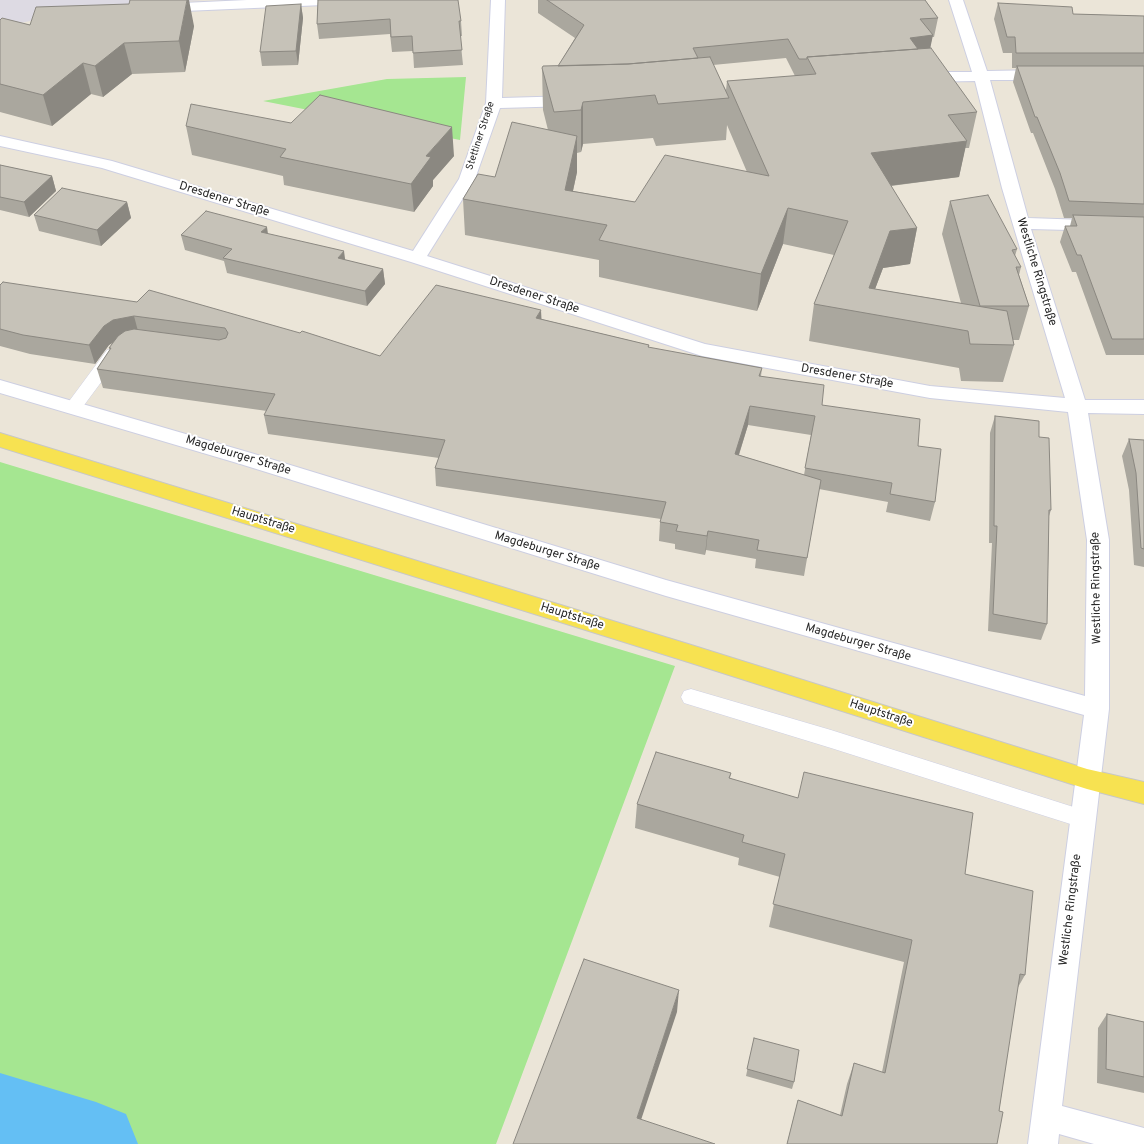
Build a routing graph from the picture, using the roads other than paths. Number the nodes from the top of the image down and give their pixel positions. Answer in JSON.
{"nodes":[{"id":1,"x":347,"y":0,"type":"edge"},
{"id":2,"x":498,"y":0,"type":"edge"},
{"id":3,"x":956,"y":0,"type":"edge"},
{"id":4,"x":145,"y":9,"type":"edge"},
{"id":5,"x":981,"y":74,"type":"junction"},
{"id":6,"x":1059,"y":74,"type":"edge"},
{"id":7,"x":907,"y":78,"type":"edge"},
{"id":8,"x":588,"y":101,"type":"edge"},
{"id":9,"x":494,"y":104,"type":"junction"},
{"id":10,"x":0,"y":141,"type":"edge"},
{"id":11,"x":1021,"y":224,"type":"junction"},
{"id":12,"x":1144,"y":227,"type":"edge"},
{"id":13,"x":417,"y":258,"type":"junction"},
{"id":14,"x":125,"y":344,"type":"edge"},
{"id":15,"x":0,"y":386,"type":"edge"},
{"id":16,"x":1077,"y":406,"type":"junction"},
{"id":17,"x":1144,"y":407,"type":"edge"},
{"id":18,"x":73,"y":408,"type":"junction"},
{"id":19,"x":0,"y":440,"type":"edge"},
{"id":20,"x":691,"y":697,"type":"dead end"},
{"id":21,"x":1097,"y":709,"type":"junction"},
{"id":22,"x":1087,"y":779,"type":"junction"},
{"id":23,"x":1144,"y":793,"type":"edge"},
{"id":24,"x":1083,"y":820,"type":"junction"},
{"id":25,"x":1045,"y":1130,"type":"edge"},
{"id":26,"x":1144,"y":1143,"type":"edge"}],
"edges":[{"from":1,"to":4,"type":"street"},
{"from":2,"to":9,"type":"street","name":"Stettiner Straße"},
{"from":3,"to":5,"type":"street","name":"Westliche Ringstraße"},
{"from":5,"to":6,"type":"street"},
{"from":5,"to":7,"type":"street"},
{"from":5,"to":11,"type":"street","name":"Westliche Ringstraße"},
{"from":8,"to":9,"type":"street"},
{"from":9,"to":13,"type":"street","name":"Stettiner Straße"},
{"from":10,"to":13,"type":"street","name":"Dresdener Straße"},
{"from":11,"to":12,"type":"street"},
{"from":11,"to":16,"type":"street","name":"Westliche Ringstraße"},
{"from":13,"to":16,"type":"street","name":"Dresdener Straße"},
{"from":14,"to":18,"type":"lane"},
{"from":15,"to":18,"type":"street","name":"Magdeburger Straße"},
{"from":16,"to":17,"type":"street","name":"Dresdener Straße"},
{"from":16,"to":21,"type":"street","name":"Westliche Ringstraße"},
{"from":18,"to":21,"type":"street","name":"Magdeburger Straße"},
{"from":19,"to":22,"type":"main road","name":"Hauptstraße"},
{"from":20,"to":24,"type":"lane"},
{"from":21,"to":22,"type":"street","name":"Westliche Ringstraße"},
{"from":22,"to":23,"type":"main road","name":"Hauptstraße"},
{"from":22,"to":24,"type":"street","name":"Westliche Ringstraße"},
{"from":24,"to":25,"type":"street","name":"Westliche Ringstraße"},
{"from":25,"to":26,"type":"street"}]}
